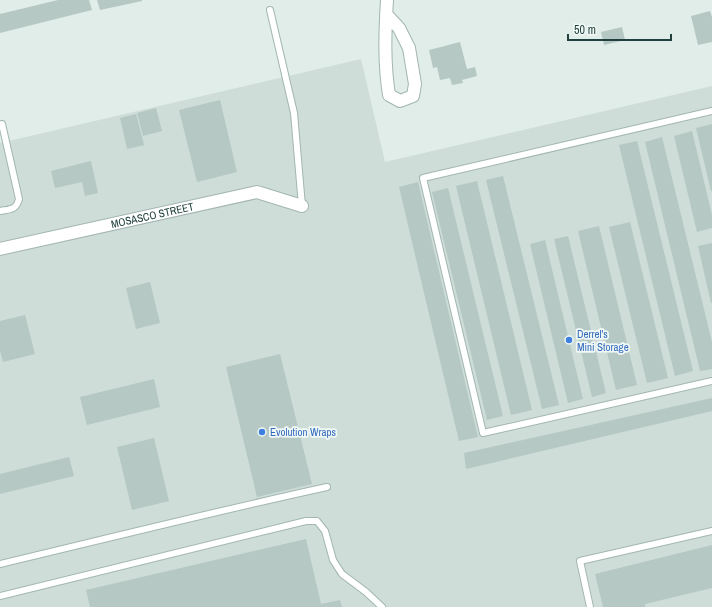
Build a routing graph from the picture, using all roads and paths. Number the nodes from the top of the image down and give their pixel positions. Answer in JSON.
{"nodes":[{"id":1,"x":387,"y":0,"type":"edge"},
{"id":2,"x":270,"y":10,"type":"dead end"},
{"id":3,"x":386,"y":14,"type":"junction"},
{"id":4,"x":712,"y":111,"type":"edge"},
{"id":5,"x":2,"y":124,"type":"dead end"},
{"id":6,"x":302,"y":206,"type":"joint"},
{"id":7,"x":0,"y":211,"type":"edge"},
{"id":8,"x":0,"y":249,"type":"edge"},
{"id":9,"x":712,"y":381,"type":"edge"},
{"id":10,"x":327,"y":487,"type":"dead end"},
{"id":11,"x":712,"y":531,"type":"edge"},
{"id":12,"x":0,"y":564,"type":"edge"},
{"id":13,"x":0,"y":596,"type":"edge"},
{"id":14,"x":382,"y":607,"type":"edge"},
{"id":15,"x":590,"y":607,"type":"edge"}],
"edges":[{"from":1,"to":3,"type":"street"},
{"from":2,"to":6,"type":"lane"},
{"from":3,"to":3,"type":"street"},
{"from":4,"to":9,"type":"lane"},
{"from":5,"to":7,"type":"lane"},
{"from":6,"to":8,"type":"street","name":"MOSASCO STREET"},
{"from":10,"to":12,"type":"lane"},
{"from":11,"to":15,"type":"lane"},
{"from":13,"to":14,"type":"lane"}]}
